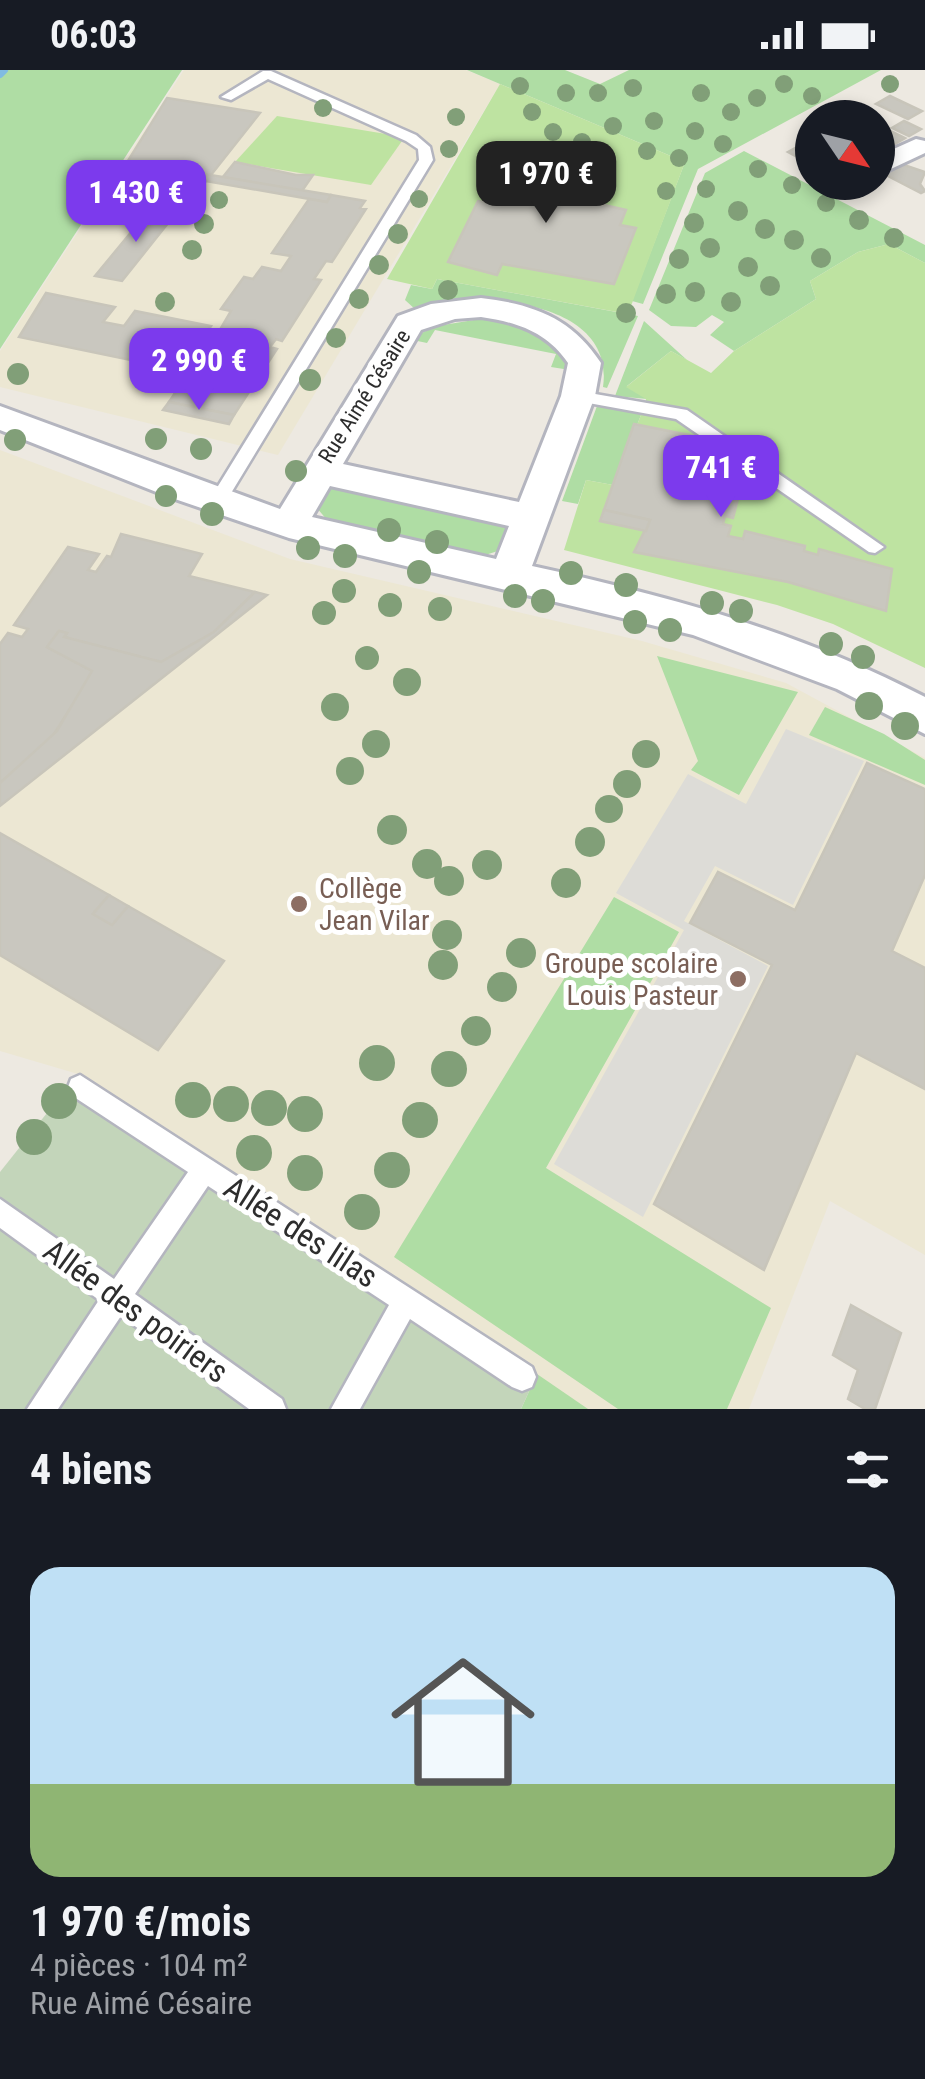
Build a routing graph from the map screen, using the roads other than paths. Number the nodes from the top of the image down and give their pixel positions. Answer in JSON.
{"nodes":[{"id":1,"x":227,"y":98,"type":"dead end"},
{"id":2,"x":922,"y":147,"type":"edge"},
{"id":3,"x":895,"y":159,"type":"edge"},
{"id":4,"x":578,"y":396,"type":"junction"},
{"id":5,"x":0,"y":417,"type":"edge"},
{"id":6,"x":318,"y":472,"type":"junction"},
{"id":7,"x":219,"y":499,"type":"junction"},
{"id":8,"x":531,"y":518,"type":"junction"},
{"id":9,"x":289,"y":525,"type":"junction"},
{"id":10,"x":875,"y":546,"type":"dead end"},
{"id":11,"x":509,"y":575,"type":"junction"},
{"id":12,"x":925,"y":717,"type":"edge"},
{"id":13,"x":80,"y":1087,"type":"dead end"},
{"id":14,"x":205,"y":1169,"type":"junction"},
{"id":15,"x":0,"y":1212,"type":"edge"},
{"id":16,"x":117,"y":1297,"type":"junction"},
{"id":17,"x":406,"y":1301,"type":"junction"},
{"id":18,"x":522,"y":1377,"type":"dead end"},
{"id":19,"x":40,"y":1409,"type":"edge"},
{"id":20,"x":272,"y":1409,"type":"edge"},
{"id":21,"x":345,"y":1409,"type":"edge"}],
"edges":[{"from":1,"to":7,"type":"lane"},
{"from":2,"to":3,"type":"street"},
{"from":4,"to":6,"type":"street","name":"Rue Aimé Césaire"},
{"from":4,"to":8,"type":"street","name":"Rue Aimé Césaire"},
{"from":4,"to":10,"type":"lane"},
{"from":5,"to":7,"type":"street"},
{"from":6,"to":8,"type":"street","name":"Rue Aimé Césaire"},
{"from":6,"to":9,"type":"street","name":"Rue Aimé Césaire"},
{"from":7,"to":9,"type":"street"},
{"from":8,"to":11,"type":"street","name":"Rue Aimé Césaire"},
{"from":9,"to":11,"type":"street"},
{"from":11,"to":12,"type":"street"},
{"from":13,"to":14,"type":"lane","name":"Allée des lilas"},
{"from":14,"to":16,"type":"lane"},
{"from":14,"to":17,"type":"lane","name":"Allée des lilas"},
{"from":15,"to":16,"type":"lane","name":"Allée des poiriers"},
{"from":16,"to":19,"type":"lane"},
{"from":16,"to":20,"type":"lane","name":"Allée des poiriers"},
{"from":17,"to":18,"type":"lane","name":"Allée des lilas"},
{"from":17,"to":21,"type":"lane"}]}
